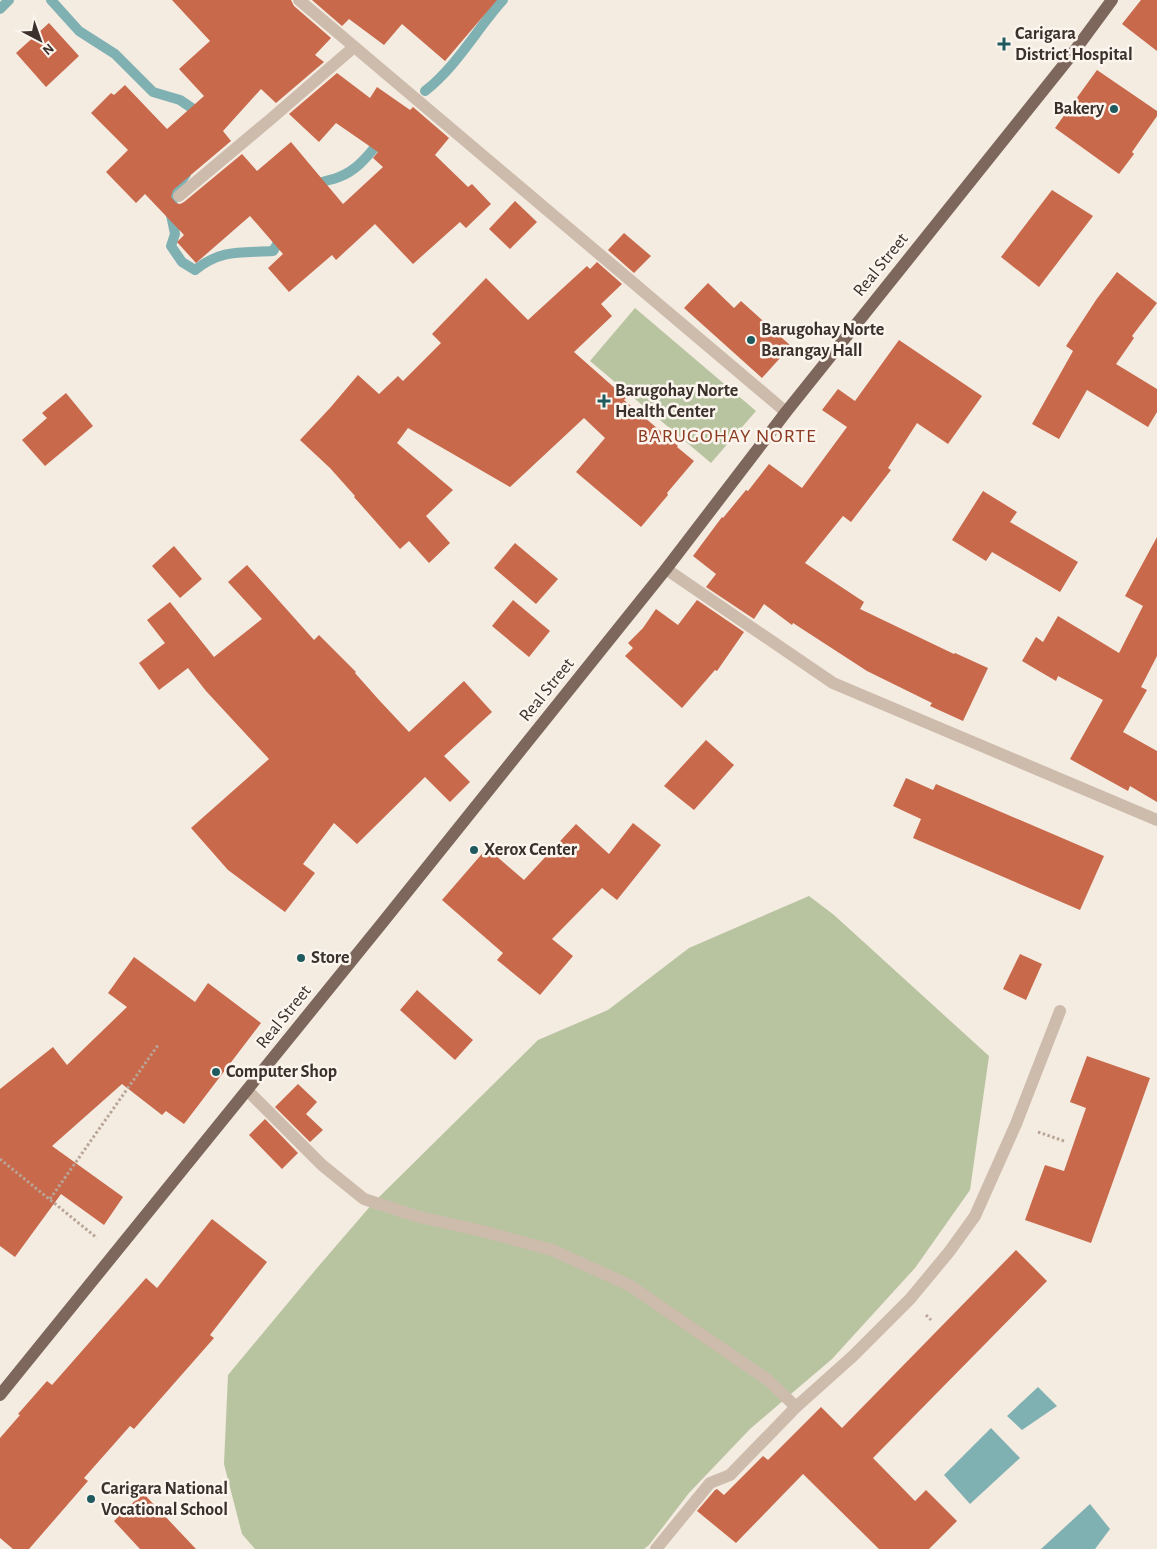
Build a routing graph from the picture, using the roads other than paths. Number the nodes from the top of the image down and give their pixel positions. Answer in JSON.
{"nodes":[{"id":1,"x":300,"y":0,"type":"edge"},
{"id":2,"x":1112,"y":0,"type":"edge"},
{"id":3,"x":354,"y":47,"type":"junction"},
{"id":4,"x":179,"y":196,"type":"dead end"},
{"id":5,"x":786,"y":412,"type":"junction"},
{"id":6,"x":666,"y":569,"type":"junction"},
{"id":7,"x":1157,"y":820,"type":"edge"},
{"id":8,"x":1060,"y":1011,"type":"dead end"},
{"id":9,"x":247,"y":1090,"type":"junction"},
{"id":10,"x":0,"y":1395,"type":"edge"},
{"id":11,"x":796,"y":1407,"type":"junction"},
{"id":12,"x":656,"y":1549,"type":"edge"}],
"edges":[{"from":1,"to":3,"type":"street"},
{"from":2,"to":5,"type":"main road","name":"Real Street"},
{"from":3,"to":4,"type":"street"},
{"from":3,"to":5,"type":"street"},
{"from":5,"to":6,"type":"main road","name":"Real Street"},
{"from":6,"to":7,"type":"street"},
{"from":6,"to":9,"type":"main road","name":"Real Street"},
{"from":8,"to":11,"type":"street"},
{"from":9,"to":10,"type":"main road","name":"Real Street"},
{"from":9,"to":11,"type":"street"},
{"from":11,"to":12,"type":"street"}]}
